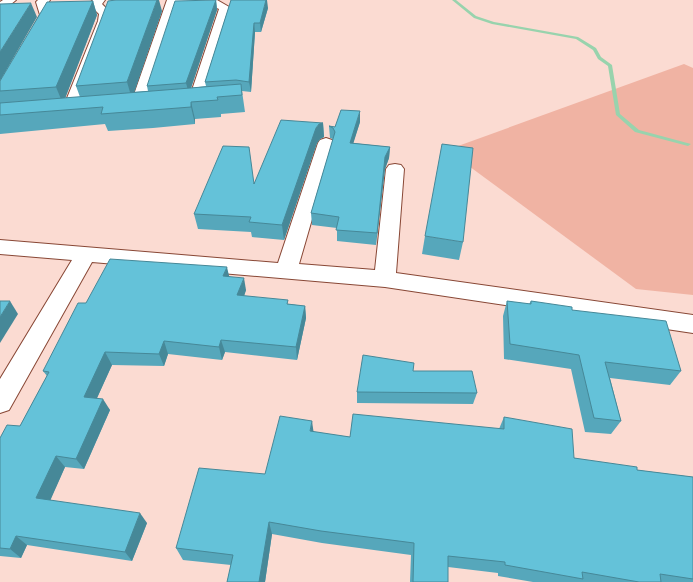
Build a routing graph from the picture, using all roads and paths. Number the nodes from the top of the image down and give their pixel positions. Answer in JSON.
{"nodes":[{"id":1,"x":10,"y":0,"type":"edge"},
{"id":2,"x":44,"y":0,"type":"edge"},
{"id":3,"x":99,"y":0,"type":"edge"},
{"id":4,"x":174,"y":0,"type":"edge"},
{"id":5,"x":0,"y":8,"type":"edge"},
{"id":6,"x":29,"y":45,"type":"edge"},
{"id":7,"x":196,"y":99,"type":"edge"},
{"id":8,"x":124,"y":104,"type":"edge"},
{"id":9,"x":86,"y":107,"type":"edge"},
{"id":10,"x":71,"y":108,"type":"junction"},
{"id":11,"x":55,"y":110,"type":"edge"},
{"id":12,"x":326,"y":143,"type":"dead end"},
{"id":13,"x":396,"y":169,"type":"dead end"},
{"id":14,"x":0,"y":247,"type":"edge"},
{"id":15,"x":86,"y":254,"type":"junction"},
{"id":16,"x":286,"y":271,"type":"junction"},
{"id":17,"x":385,"y":280,"type":"junction"},
{"id":18,"x":693,"y":324,"type":"edge"},
{"id":19,"x":0,"y":402,"type":"edge"}],
"edges":[{"from":1,"to":5,"type":"street"},
{"from":2,"to":6,"type":"street"},
{"from":3,"to":10,"type":"street"},
{"from":4,"to":7,"type":"street"},
{"from":4,"to":8,"type":"street"},
{"from":9,"to":10,"type":"street"},
{"from":10,"to":11,"type":"street"},
{"from":12,"to":16,"type":"street"},
{"from":13,"to":17,"type":"street"},
{"from":14,"to":15,"type":"street"},
{"from":15,"to":16,"type":"street"},
{"from":15,"to":19,"type":"street"},
{"from":16,"to":17,"type":"street"},
{"from":17,"to":18,"type":"street"}]}
